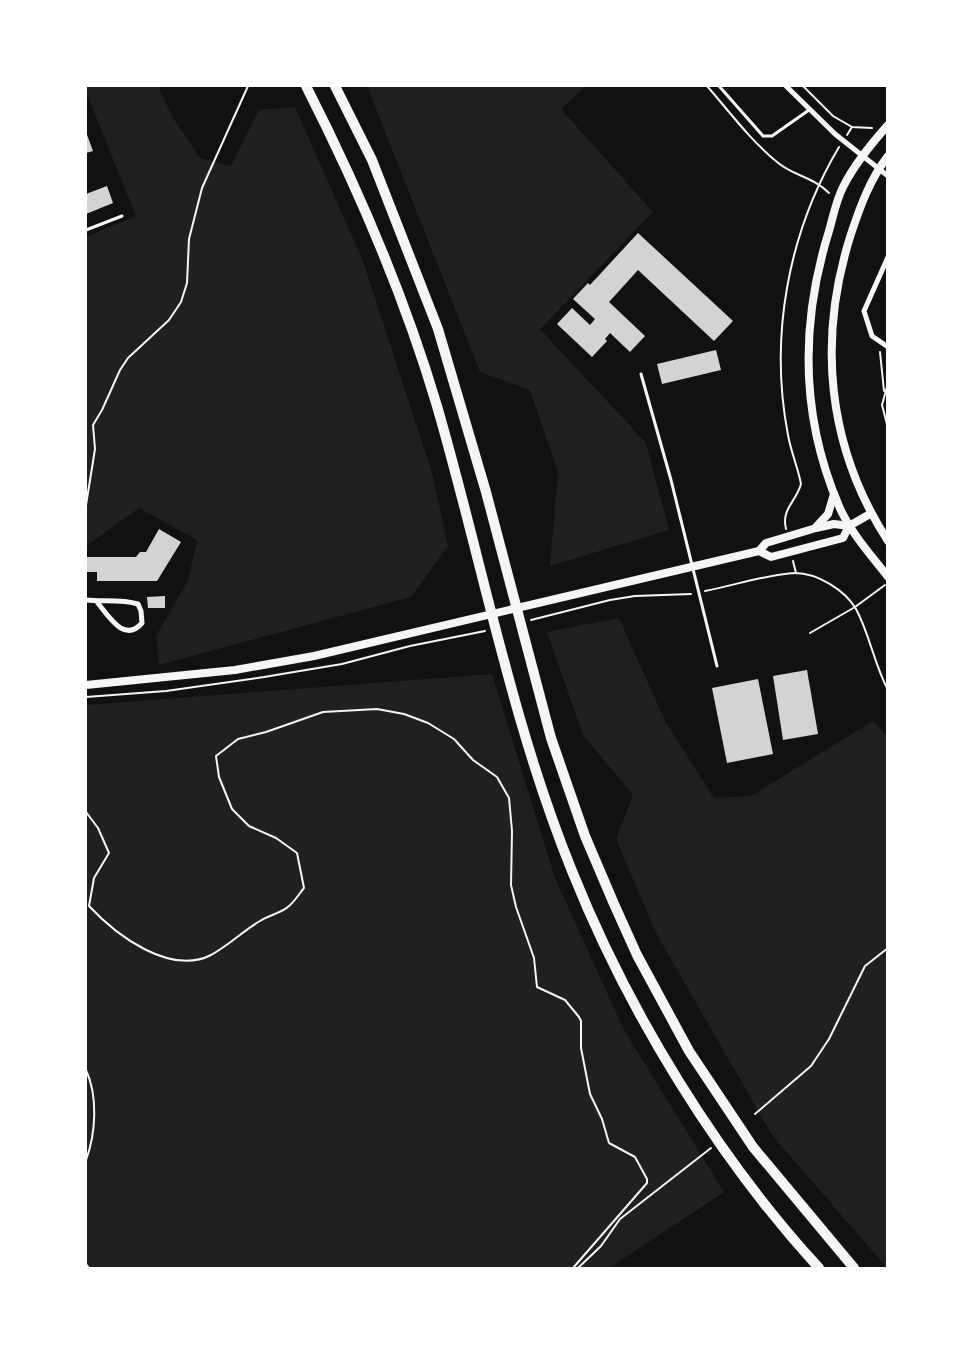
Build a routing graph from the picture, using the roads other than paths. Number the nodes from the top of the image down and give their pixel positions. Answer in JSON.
{"nodes":[{"id":1,"x":306,"y":86,"type":"edge"},
{"id":2,"x":335,"y":86,"type":"edge"},
{"id":3,"x":719,"y":86,"type":"edge"},
{"id":4,"x":786,"y":86,"type":"edge"},
{"id":5,"x":809,"y":110,"type":"junction"},
{"id":6,"x":888,"y":125,"type":"edge"},
{"id":7,"x":863,"y":155,"type":"junction"},
{"id":8,"x":888,"y":156,"type":"edge"},
{"id":9,"x":877,"y":169,"type":"junction"},
{"id":10,"x":888,"y":176,"type":"edge"},
{"id":11,"x":122,"y":216,"type":"dead end"},
{"id":12,"x":86,"y":230,"type":"edge"},
{"id":13,"x":888,"y":257,"type":"edge"},
{"id":14,"x":888,"y":347,"type":"edge"},
{"id":15,"x":641,"y":374,"type":"dead end"},
{"id":16,"x":834,"y":492,"type":"junction"},
{"id":17,"x":870,"y":514,"type":"junction"},
{"id":18,"x":849,"y":526,"type":"junction"},
{"id":19,"x":816,"y":528,"type":"junction"},
{"id":20,"x":888,"y":541,"type":"edge"},
{"id":21,"x":759,"y":551,"type":"junction"},
{"id":22,"x":692,"y":566,"type":"junction"},
{"id":23,"x":888,"y":577,"type":"edge"},
{"id":24,"x":86,"y":600,"type":"edge"},
{"id":25,"x":97,"y":602,"type":"junction"},
{"id":26,"x":717,"y":666,"type":"dead end"},
{"id":27,"x":86,"y":685,"type":"edge"},
{"id":28,"x":819,"y":1269,"type":"edge"},
{"id":29,"x":854,"y":1269,"type":"edge"}],
"edges":[{"from":1,"to":28,"type":"highway"},
{"from":2,"to":29,"type":"highway"},
{"from":3,"to":5,"type":"lane"},
{"from":4,"to":5,"type":"street"},
{"from":5,"to":7,"type":"street"},
{"from":6,"to":7,"type":"main road"},
{"from":7,"to":9,"type":"street"},
{"from":7,"to":16,"type":"main road"},
{"from":8,"to":9,"type":"main road"},
{"from":9,"to":10,"type":"street"},
{"from":9,"to":17,"type":"main road"},
{"from":11,"to":12,"type":"lane"},
{"from":13,"to":14,"type":"street"},
{"from":15,"to":22,"type":"lane"},
{"from":16,"to":18,"type":"main road"},
{"from":16,"to":19,"type":"main road"},
{"from":17,"to":18,"type":"main road"},
{"from":17,"to":20,"type":"main road"},
{"from":18,"to":19,"type":"main road"},
{"from":18,"to":21,"type":"main road"},
{"from":18,"to":23,"type":"main road"},
{"from":19,"to":21,"type":"main road"},
{"from":21,"to":22,"type":"main road"},
{"from":22,"to":26,"type":"lane"},
{"from":22,"to":27,"type":"main road"},
{"from":24,"to":25,"type":"street"},
{"from":25,"to":25,"type":"street"}]}
